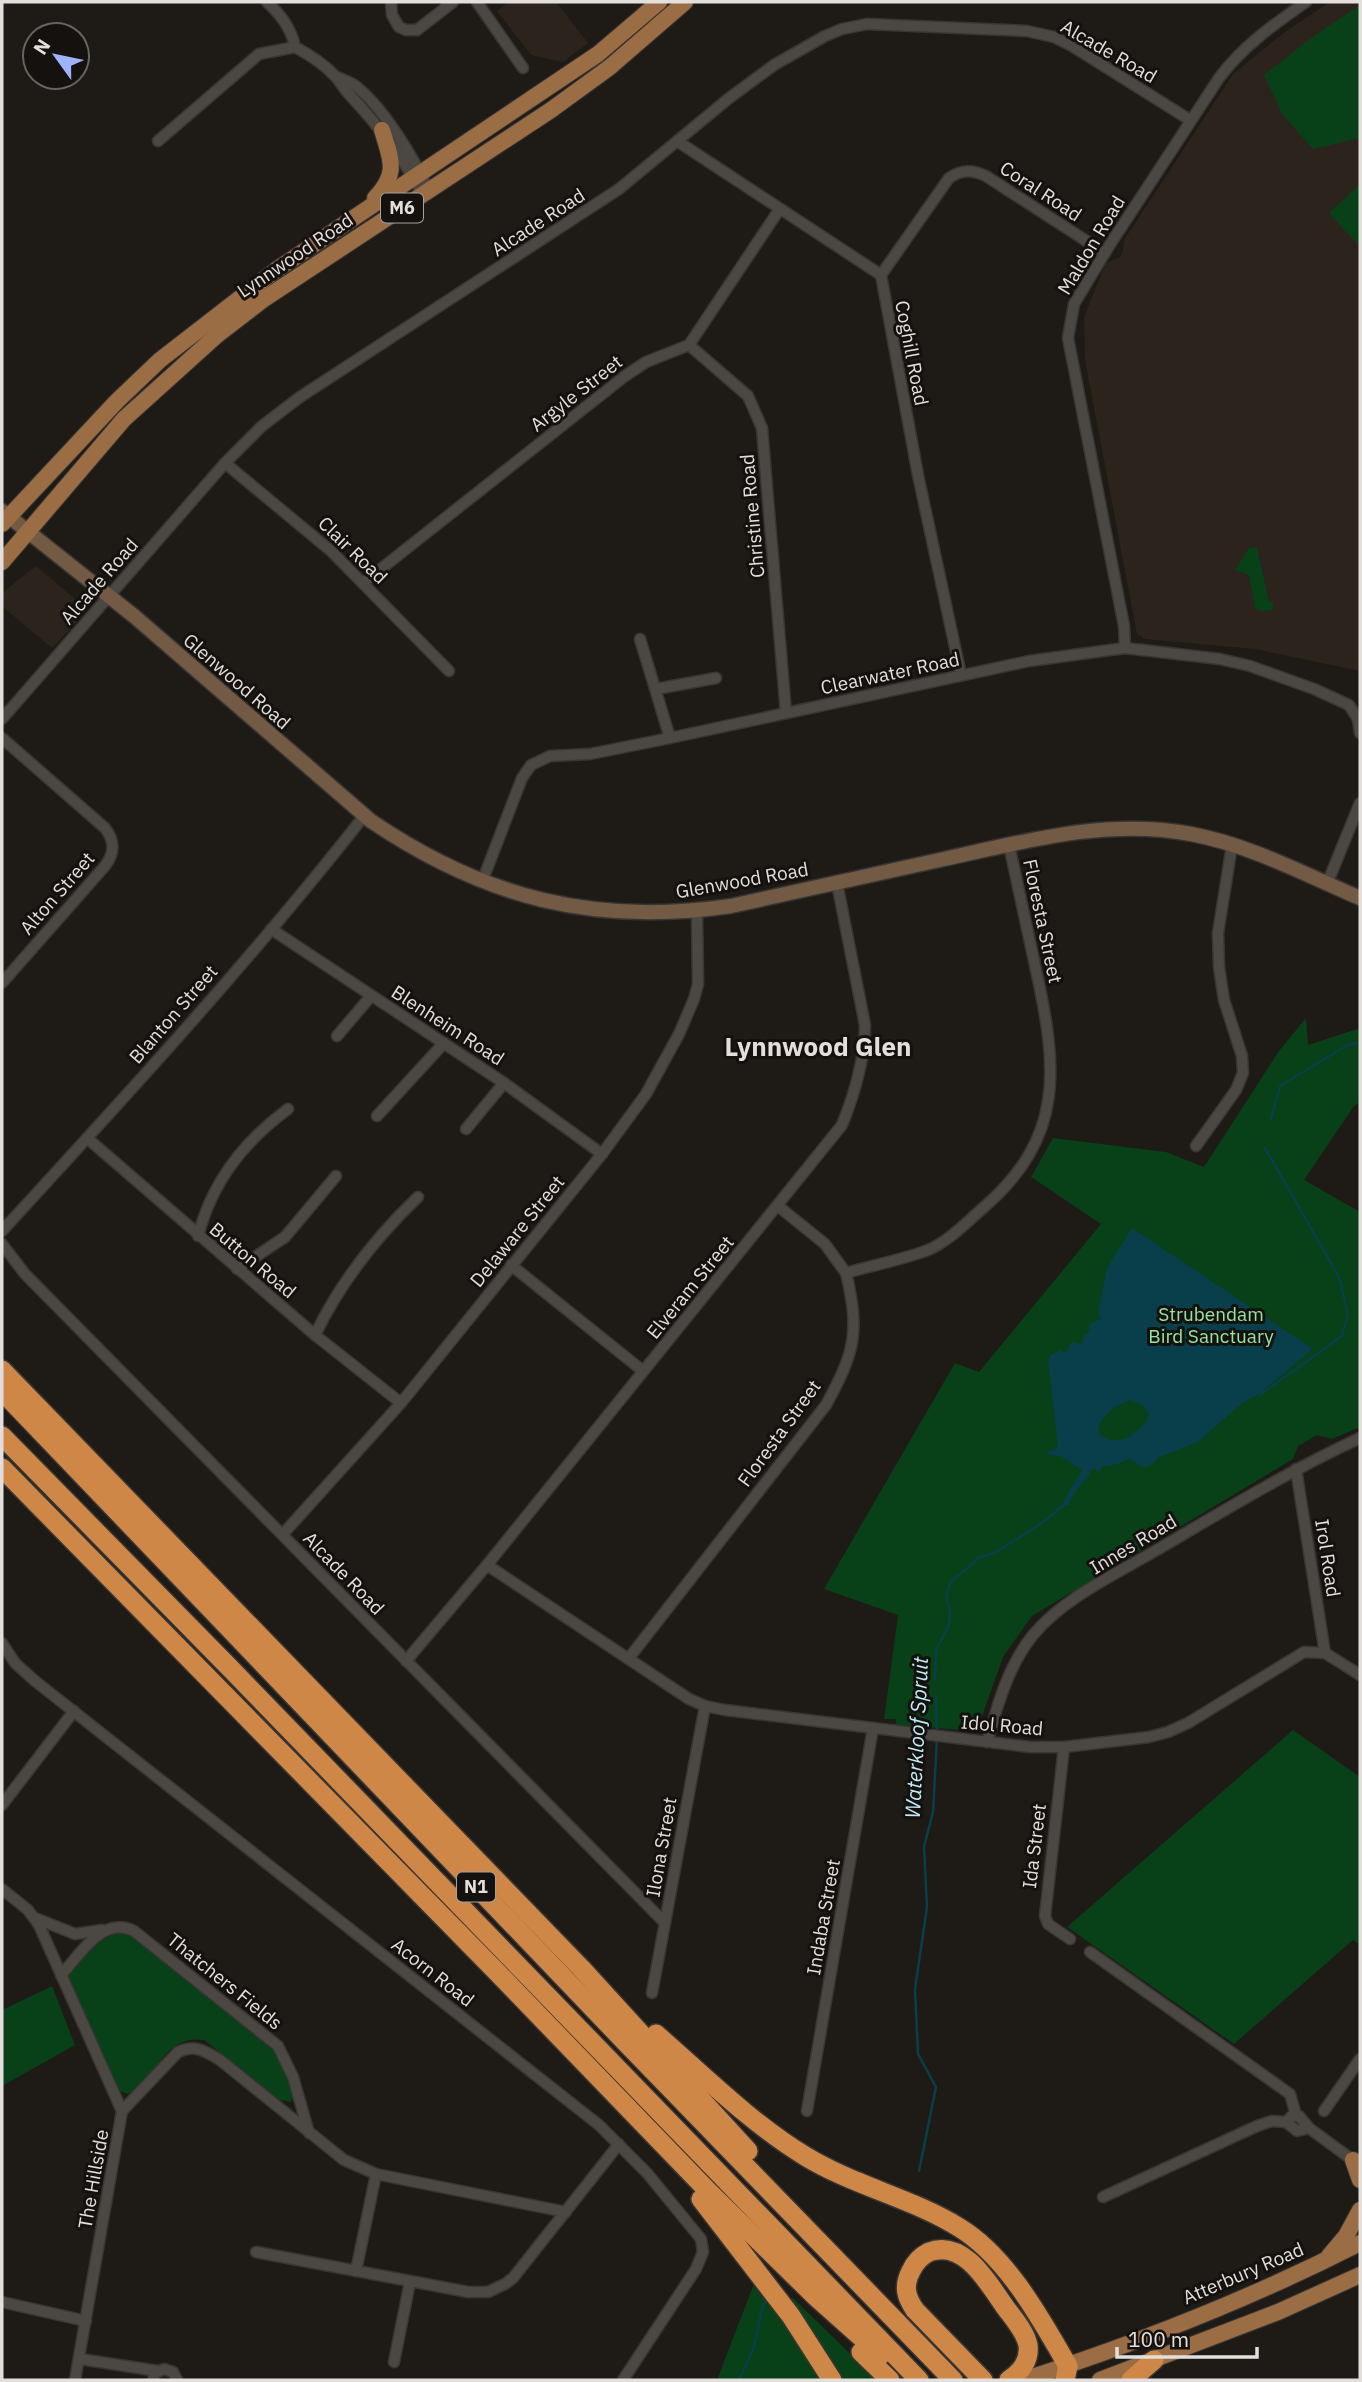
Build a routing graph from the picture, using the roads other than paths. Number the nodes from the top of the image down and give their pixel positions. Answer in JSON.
{"nodes":[{"id":1,"x":267,"y":2,"type":"edge"},
{"id":2,"x":391,"y":2,"type":"edge"},
{"id":3,"x":453,"y":2,"type":"edge"},
{"id":4,"x":477,"y":2,"type":"edge"},
{"id":5,"x":659,"y":2,"type":"edge"},
{"id":6,"x":685,"y":2,"type":"edge"},
{"id":7,"x":1306,"y":2,"type":"edge"},
{"id":8,"x":295,"y":47,"type":"junction"},
{"id":9,"x":523,"y":68,"type":"dead end"},
{"id":10,"x":337,"y":77,"type":"junction"},
{"id":11,"x":1189,"y":120,"type":"junction"},
{"id":12,"x":382,"y":130,"type":"junction"},
{"id":13,"x":158,"y":141,"type":"dead end"},
{"id":14,"x":677,"y":141,"type":"junction"},
{"id":15,"x":418,"y":176,"type":"junction"},
{"id":16,"x":426,"y":192,"type":"junction"},
{"id":17,"x":779,"y":210,"type":"junction"},
{"id":18,"x":359,"y":215,"type":"junction"},
{"id":19,"x":1105,"y":253,"type":"junction"},
{"id":20,"x":881,"y":275,"type":"junction"},
{"id":21,"x":689,"y":345,"type":"junction"},
{"id":22,"x":225,"y":463,"type":"junction"},
{"id":23,"x":4,"y":517,"type":"edge"},
{"id":24,"x":28,"y":531,"type":"junction"},
{"id":25,"x":2,"y":551,"type":"edge"},
{"id":26,"x":2,"y":562,"type":"edge"},
{"id":27,"x":363,"y":583,"type":"junction"},
{"id":28,"x":109,"y":596,"type":"junction"},
{"id":29,"x":640,"y":639,"type":"dead end"},
{"id":30,"x":1125,"y":648,"type":"junction"},
{"id":31,"x":449,"y":671,"type":"dead end"},
{"id":32,"x":961,"y":675,"type":"junction"},
{"id":33,"x":716,"y":678,"type":"dead end"},
{"id":34,"x":656,"y":689,"type":"junction"},
{"id":35,"x":786,"y":713,"type":"junction"},
{"id":36,"x":2,"y":719,"type":"edge"},
{"id":37,"x":1360,"y":733,"type":"edge"},
{"id":38,"x":2,"y":738,"type":"edge"},
{"id":39,"x":670,"y":738,"type":"junction"},
{"id":40,"x":1360,"y":803,"type":"edge"},
{"id":41,"x":364,"y":816,"type":"junction"},
{"id":42,"x":1009,"y":845,"type":"junction"},
{"id":43,"x":1232,"y":845,"type":"junction"},
{"id":44,"x":481,"y":882,"type":"junction"},
{"id":45,"x":837,"y":883,"type":"junction"},
{"id":46,"x":1327,"y":884,"type":"junction"},
{"id":47,"x":1360,"y":898,"type":"edge"},
{"id":48,"x":697,"y":911,"type":"junction"},
{"id":49,"x":271,"y":929,"type":"junction"},
{"id":50,"x":2,"y":983,"type":"edge"},
{"id":51,"x":372,"y":996,"type":"junction"},
{"id":52,"x":337,"y":1036,"type":"dead end"},
{"id":53,"x":444,"y":1043,"type":"junction"},
{"id":54,"x":504,"y":1083,"type":"junction"},
{"id":55,"x":288,"y":1109,"type":"dead end"},
{"id":56,"x":377,"y":1116,"type":"dead end"},
{"id":57,"x":466,"y":1129,"type":"dead end"},
{"id":58,"x":87,"y":1138,"type":"junction"},
{"id":59,"x":1196,"y":1146,"type":"dead end"},
{"id":60,"x":603,"y":1154,"type":"junction"},
{"id":61,"x":336,"y":1176,"type":"dead end"},
{"id":62,"x":418,"y":1197,"type":"dead end"},
{"id":63,"x":778,"y":1206,"type":"junction"},
{"id":64,"x":2,"y":1231,"type":"edge"},
{"id":65,"x":198,"y":1236,"type":"junction"},
{"id":66,"x":2,"y":1244,"type":"edge"},
{"id":67,"x":511,"y":1265,"type":"junction"},
{"id":68,"x":237,"y":1269,"type":"junction"},
{"id":69,"x":846,"y":1273,"type":"junction"},
{"id":70,"x":315,"y":1335,"type":"junction"},
{"id":71,"x":2,"y":1363,"type":"edge"},
{"id":72,"x":2,"y":1370,"type":"edge"},
{"id":73,"x":643,"y":1371,"type":"junction"},
{"id":74,"x":2,"y":1391,"type":"edge"},
{"id":75,"x":401,"y":1403,"type":"junction"},
{"id":76,"x":60,"y":1428,"type":"junction"},
{"id":77,"x":2,"y":1436,"type":"edge"},
{"id":78,"x":1360,"y":1438,"type":"edge"},
{"id":79,"x":2,"y":1468,"type":"edge"},
{"id":80,"x":1296,"y":1469,"type":"junction"},
{"id":81,"x":283,"y":1534,"type":"junction"},
{"id":82,"x":487,"y":1565,"type":"junction"},
{"id":83,"x":2,"y":1643,"type":"edge"},
{"id":84,"x":1325,"y":1653,"type":"junction"},
{"id":85,"x":629,"y":1658,"type":"junction"},
{"id":86,"x":406,"y":1661,"type":"junction"},
{"id":87,"x":1360,"y":1675,"type":"edge"},
{"id":88,"x":705,"y":1706,"type":"junction"},
{"id":89,"x":74,"y":1711,"type":"junction"},
{"id":90,"x":873,"y":1728,"type":"junction"},
{"id":91,"x":987,"y":1742,"type":"junction"},
{"id":92,"x":1064,"y":1747,"type":"junction"},
{"id":93,"x":2,"y":1805,"type":"edge"},
{"id":94,"x":2,"y":1889,"type":"edge"},
{"id":95,"x":35,"y":1918,"type":"junction"},
{"id":96,"x":665,"y":1923,"type":"junction"},
{"id":97,"x":105,"y":1930,"type":"junction"},
{"id":98,"x":1070,"y":1938,"type":"dead end"},
{"id":99,"x":1090,"y":1952,"type":"dead end"},
{"id":100,"x":581,"y":1968,"type":"junction"},
{"id":101,"x":61,"y":1975,"type":"junction"},
{"id":102,"x":652,"y":1993,"type":"dead end"},
{"id":103,"x":1360,"y":2059,"type":"edge"},
{"id":104,"x":621,"y":2101,"type":"junction"},
{"id":105,"x":122,"y":2111,"type":"junction"},
{"id":106,"x":807,"y":2111,"type":"dead end"},
{"id":107,"x":1324,"y":2111,"type":"dead end"},
{"id":108,"x":1291,"y":2118,"type":"junction"},
{"id":109,"x":309,"y":2133,"type":"junction"},
{"id":110,"x":619,"y":2144,"type":"junction"},
{"id":111,"x":1358,"y":2161,"type":"edge"},
{"id":112,"x":376,"y":2174,"type":"junction"},
{"id":113,"x":1360,"y":2180,"type":"edge"},
{"id":114,"x":1103,"y":2197,"type":"dead end"},
{"id":115,"x":727,"y":2210,"type":"junction"},
{"id":116,"x":1360,"y":2210,"type":"edge"},
{"id":117,"x":566,"y":2212,"type":"junction"},
{"id":118,"x":1360,"y":2244,"type":"edge"},
{"id":119,"x":256,"y":2252,"type":"dead end"},
{"id":120,"x":1325,"y":2261,"type":"junction"},
{"id":121,"x":356,"y":2271,"type":"junction"},
{"id":122,"x":1360,"y":2275,"type":"edge"},
{"id":123,"x":410,"y":2282,"type":"junction"},
{"id":124,"x":2,"y":2302,"type":"edge"},
{"id":125,"x":880,"y":2305,"type":"junction"},
{"id":126,"x":86,"y":2321,"type":"junction"},
{"id":127,"x":80,"y":2359,"type":"junction"},
{"id":128,"x":1154,"y":2360,"type":"junction"},
{"id":129,"x":394,"y":2362,"type":"dead end"},
{"id":130,"x":1066,"y":2373,"type":"edge"},
{"id":131,"x":153,"y":2377,"type":"edge"},
{"id":132,"x":1017,"y":2377,"type":"edge"},
{"id":133,"x":75,"y":2380,"type":"edge"},
{"id":134,"x":177,"y":2380,"type":"edge"},
{"id":135,"x":623,"y":2380,"type":"edge"},
{"id":136,"x":832,"y":2380,"type":"edge"},
{"id":137,"x":890,"y":2380,"type":"edge"},
{"id":138,"x":917,"y":2380,"type":"edge"},
{"id":139,"x":953,"y":2380,"type":"edge"},
{"id":140,"x":984,"y":2380,"type":"edge"},
{"id":141,"x":1100,"y":2380,"type":"edge"},
{"id":142,"x":1131,"y":2380,"type":"edge"}],
"edges":[{"from":1,"to":8,"type":"street"},
{"from":2,"to":3,"type":"street"},
{"from":4,"to":9,"type":"street"},
{"from":5,"to":15,"type":"main road","name":"Lynnwood Road","number":"M6"},
{"from":6,"to":16,"type":"main road","name":"Lynnwood Road","number":"M6"},
{"from":7,"to":11,"type":"street","name":"Maldon Road"},
{"from":8,"to":10,"type":"street"},
{"from":8,"to":13,"type":"street"},
{"from":10,"to":12,"type":"street"},
{"from":10,"to":15,"type":"street"},
{"from":11,"to":14,"type":"street","name":"Alcade Road"},
{"from":11,"to":19,"type":"street","name":"Maldon Road"},
{"from":12,"to":15,"type":"street"},
{"from":12,"to":18,"type":"main road"},
{"from":14,"to":17,"type":"street"},
{"from":14,"to":22,"type":"street","name":"Alcade Road"},
{"from":15,"to":16,"type":"street"},
{"from":15,"to":18,"type":"main road","name":"Lynnwood Road","number":"M6"},
{"from":16,"to":24,"type":"main road","name":"Lynnwood Road","number":"M6"},
{"from":17,"to":20,"type":"street"},
{"from":17,"to":21,"type":"street"},
{"from":18,"to":23,"type":"main road","name":"Lynnwood Road","number":"M6"},
{"from":19,"to":20,"type":"street","name":"Coral Road"},
{"from":19,"to":30,"type":"street","name":"Maldon Road"},
{"from":20,"to":32,"type":"street","name":"Coghill Road"},
{"from":21,"to":27,"type":"street","name":"Argyle Street"},
{"from":21,"to":35,"type":"street","name":"Christine Road"},
{"from":22,"to":27,"type":"street","name":"Clair Road"},
{"from":22,"to":28,"type":"street","name":"Alcade Road"},
{"from":23,"to":24,"type":"street","name":"Glenwood Road"},
{"from":24,"to":25,"type":"main road"},
{"from":24,"to":26,"type":"main road","name":"Lynnwood Road","number":"M6"},
{"from":24,"to":28,"type":"street","name":"Glenwood Road"},
{"from":27,"to":31,"type":"street","name":"Clair Road"},
{"from":28,"to":36,"type":"street","name":"Alcade Road"},
{"from":28,"to":41,"type":"street","name":"Glenwood Road"},
{"from":29,"to":34,"type":"street"},
{"from":30,"to":32,"type":"street","name":"Clearwater Road"},
{"from":30,"to":37,"type":"street","name":"Clearwater Road"},
{"from":32,"to":35,"type":"street","name":"Clearwater Road"},
{"from":33,"to":34,"type":"street"},
{"from":34,"to":39,"type":"street"},
{"from":35,"to":39,"type":"street","name":"Clearwater Road"},
{"from":38,"to":50,"type":"street","name":"Alton Street"},
{"from":39,"to":44,"type":"street","name":"Clearwater Road"},
{"from":40,"to":46,"type":"street"},
{"from":41,"to":44,"type":"street","name":"Glenwood Road"},
{"from":41,"to":49,"type":"street","name":"Blanton Street"},
{"from":42,"to":43,"type":"street","name":"Glenwood Road"},
{"from":42,"to":45,"type":"street","name":"Glenwood Road"},
{"from":42,"to":69,"type":"street","name":"Floresta Street"},
{"from":43,"to":46,"type":"street","name":"Glenwood Road"},
{"from":43,"to":59,"type":"street"},
{"from":44,"to":48,"type":"street","name":"Glenwood Road"},
{"from":45,"to":48,"type":"street","name":"Glenwood Road"},
{"from":45,"to":63,"type":"street","name":"Elveram Street"},
{"from":46,"to":47,"type":"street","name":"Glenwood Road"},
{"from":48,"to":60,"type":"street","name":"Delaware Street"},
{"from":49,"to":51,"type":"street","name":"Blenheim Road"},
{"from":49,"to":58,"type":"street","name":"Blanton Street"},
{"from":51,"to":52,"type":"street"},
{"from":51,"to":53,"type":"street","name":"Blenheim Road"},
{"from":53,"to":54,"type":"street","name":"Blenheim Road"},
{"from":53,"to":56,"type":"street"},
{"from":54,"to":57,"type":"street"},
{"from":54,"to":60,"type":"street","name":"Blenheim Road"},
{"from":55,"to":65,"type":"street"},
{"from":58,"to":64,"type":"street","name":"Blanton Street"},
{"from":58,"to":65,"type":"street","name":"Button Road"},
{"from":60,"to":67,"type":"street","name":"Delaware Street"},
{"from":61,"to":68,"type":"street"},
{"from":62,"to":70,"type":"street"},
{"from":63,"to":69,"type":"street"},
{"from":63,"to":73,"type":"street","name":"Elveram Street"},
{"from":65,"to":68,"type":"street","name":"Button Road"},
{"from":66,"to":81,"type":"street","name":"Alcade Road"},
{"from":67,"to":73,"type":"street"},
{"from":67,"to":75,"type":"street","name":"Delaware Street"},
{"from":68,"to":70,"type":"street","name":"Button Road"},
{"from":69,"to":85,"type":"street","name":"Floresta Street"},
{"from":70,"to":75,"type":"street","name":"Button Road"},
{"from":71,"to":76,"type":"highway"},
{"from":72,"to":76,"type":"highway"},
{"from":73,"to":82,"type":"street","name":"Elveram Street"},
{"from":74,"to":125,"type":"highway","number":"N1"},
{"from":75,"to":81,"type":"street","name":"Delaware Street"},
{"from":76,"to":100,"type":"highway"},
{"from":77,"to":138,"type":"highway","number":"N1"},
{"from":78,"to":80,"type":"street","name":"Innes Road"},
{"from":79,"to":104,"type":"highway"},
{"from":80,"to":84,"type":"street","name":"Irol Road"},
{"from":80,"to":91,"type":"street","name":"Innes Road"},
{"from":81,"to":86,"type":"street","name":"Alcade Road"},
{"from":82,"to":85,"type":"street","name":"Idol Road"},
{"from":82,"to":86,"type":"street","name":"Elveram Street"},
{"from":83,"to":89,"type":"street","name":"Acorn Road"},
{"from":84,"to":87,"type":"street"},
{"from":84,"to":92,"type":"street","name":"Idol Road"},
{"from":85,"to":88,"type":"street","name":"Idol Road"},
{"from":86,"to":96,"type":"street","name":"Alcade Road"},
{"from":88,"to":90,"type":"street","name":"Idol Road"},
{"from":88,"to":96,"type":"street","name":"Ilona Street"},
{"from":89,"to":93,"type":"street"},
{"from":89,"to":110,"type":"street","name":"Acorn Road"},
{"from":90,"to":91,"type":"street","name":"Idol Road"},
{"from":90,"to":106,"type":"street","name":"Indaba Street"},
{"from":91,"to":92,"type":"street","name":"Idol Road"},
{"from":92,"to":98,"type":"street","name":"Ida Street"},
{"from":94,"to":95,"type":"street","name":"The Hillside"},
{"from":95,"to":97,"type":"street","name":"Thatchers Fields"},
{"from":95,"to":101,"type":"street","name":"The Hillside"},
{"from":96,"to":102,"type":"street","name":"Ilona Street"},
{"from":97,"to":101,"type":"street"},
{"from":97,"to":109,"type":"street","name":"Thatchers Fields"},
{"from":99,"to":108,"type":"street"},
{"from":100,"to":125,"type":"highway"},
{"from":100,"to":130,"type":"highway"},
{"from":101,"to":105,"type":"street","name":"The Hillside"},
{"from":103,"to":107,"type":"street"},
{"from":104,"to":115,"type":"highway"},
{"from":104,"to":136,"type":"highway"},
{"from":105,"to":109,"type":"street"},
{"from":105,"to":126,"type":"street","name":"The Hillside"},
{"from":108,"to":111,"type":"street"},
{"from":108,"to":114,"type":"street"},
{"from":109,"to":112,"type":"street"},
{"from":110,"to":117,"type":"street"},
{"from":110,"to":135,"type":"street","name":"Acorn Road"},
{"from":111,"to":113,"type":"main road"},
{"from":112,"to":117,"type":"street"},
{"from":112,"to":121,"type":"street"},
{"from":115,"to":137,"type":"highway"},
{"from":115,"to":138,"type":"highway"},
{"from":116,"to":120,"type":"main road"},
{"from":117,"to":123,"type":"street"},
{"from":118,"to":120,"type":"main road","name":"Atterbury Road"},
{"from":119,"to":121,"type":"street"},
{"from":120,"to":130,"type":"main road","name":"Atterbury Road"},
{"from":121,"to":123,"type":"street"},
{"from":122,"to":128,"type":"main road"},
{"from":123,"to":129,"type":"street"},
{"from":124,"to":126,"type":"street"},
{"from":125,"to":139,"type":"highway","number":"N1"},
{"from":126,"to":127,"type":"street","name":"The Hillside"},
{"from":127,"to":131,"type":"street"},
{"from":127,"to":133,"type":"street","name":"The Hillside"},
{"from":128,"to":141,"type":"main road"},
{"from":128,"to":142,"type":"highway"},
{"from":130,"to":132,"type":"main road","name":"Atterbury Road"},
{"from":131,"to":134,"type":"street"},
{"from":132,"to":140,"type":"highway"}]}
